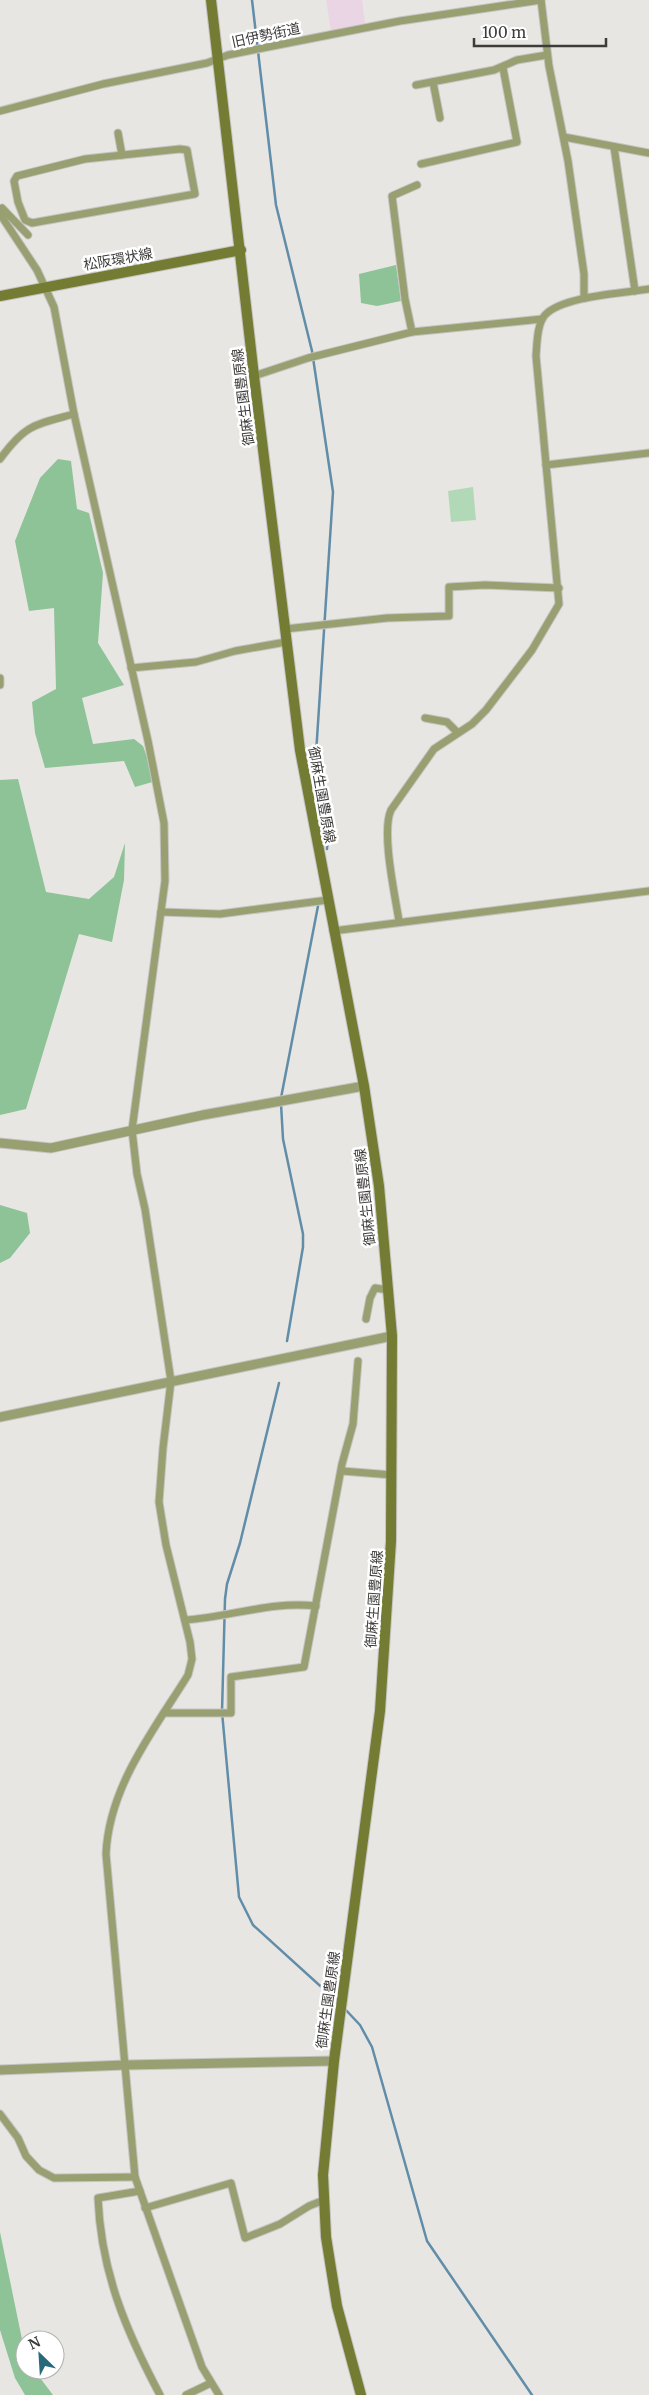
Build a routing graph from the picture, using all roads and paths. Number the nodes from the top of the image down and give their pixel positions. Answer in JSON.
{"nodes":[{"id":1,"x":212,"y":0,"type":"edge"},
{"id":2,"x":541,"y":0,"type":"edge"},
{"id":3,"x":547,"y":56,"type":"junction"},
{"id":4,"x":218,"y":60,"type":"junction"},
{"id":5,"x":503,"y":68,"type":"junction"},
{"id":6,"x":433,"y":82,"type":"junction"},
{"id":7,"x":416,"y":85,"type":"dead end"},
{"id":8,"x":0,"y":111,"type":"edge"},
{"id":9,"x":440,"y":118,"type":"dead end"},
{"id":10,"x":118,"y":133,"type":"dead end"},
{"id":11,"x":564,"y":137,"type":"junction"},
{"id":12,"x":614,"y":147,"type":"junction"},
{"id":13,"x":649,"y":153,"type":"edge"},
{"id":14,"x":122,"y":155,"type":"junction"},
{"id":15,"x":421,"y":164,"type":"dead end"},
{"id":16,"x":417,"y":185,"type":"dead end"},
{"id":17,"x":18,"y":202,"type":"junction"},
{"id":18,"x":0,"y":212,"type":"edge"},
{"id":19,"x":28,"y":235,"type":"dead end"},
{"id":20,"x":241,"y":250,"type":"junction"},
{"id":21,"x":44,"y":286,"type":"junction"},
{"id":22,"x":649,"y":289,"type":"edge"},
{"id":23,"x":635,"y":291,"type":"junction"},
{"id":24,"x":0,"y":296,"type":"edge"},
{"id":25,"x":584,"y":298,"type":"junction"},
{"id":26,"x":542,"y":319,"type":"junction"},
{"id":27,"x":412,"y":332,"type":"junction"},
{"id":28,"x":254,"y":376,"type":"junction"},
{"id":29,"x":74,"y":414,"type":"junction"},
{"id":30,"x":649,"y":453,"type":"edge"},
{"id":31,"x":0,"y":459,"type":"edge"},
{"id":32,"x":546,"y":465,"type":"junction"},
{"id":33,"x":559,"y":588,"type":"junction"},
{"id":34,"x":285,"y":629,"type":"junction"},
{"id":35,"x":286,"y":642,"type":"junction"},
{"id":36,"x":131,"y":668,"type":"junction"},
{"id":37,"x":0,"y":678,"type":"edge"},
{"id":38,"x":0,"y":685,"type":"edge"},
{"id":39,"x":425,"y":718,"type":"dead end"},
{"id":40,"x":457,"y":732,"type":"junction"},
{"id":41,"x":649,"y":891,"type":"edge"},
{"id":42,"x":328,"y":900,"type":"junction"},
{"id":43,"x":161,"y":912,"type":"junction"},
{"id":44,"x":399,"y":921,"type":"junction"},
{"id":45,"x":334,"y":930,"type":"junction"},
{"id":46,"x":364,"y":1086,"type":"junction"},
{"id":47,"x":132,"y":1130,"type":"junction"},
{"id":48,"x":0,"y":1143,"type":"edge"},
{"id":49,"x":388,"y":1290,"type":"junction"},
{"id":50,"x":366,"y":1319,"type":"dead end"},
{"id":51,"x":392,"y":1336,"type":"junction"},
{"id":52,"x":358,"y":1362,"type":"dead end"},
{"id":53,"x":171,"y":1381,"type":"junction"},
{"id":54,"x":0,"y":1417,"type":"edge"},
{"id":55,"x":342,"y":1471,"type":"junction"},
{"id":56,"x":392,"y":1476,"type":"junction"},
{"id":57,"x":316,"y":1606,"type":"junction"},
{"id":58,"x":185,"y":1620,"type":"junction"},
{"id":59,"x":164,"y":1713,"type":"junction"},
{"id":60,"x":334,"y":2061,"type":"junction"},
{"id":61,"x":125,"y":2065,"type":"junction"},
{"id":62,"x":0,"y":2070,"type":"edge"},
{"id":63,"x":0,"y":2114,"type":"edge"},
{"id":64,"x":135,"y":2177,"type":"junction"},
{"id":65,"x":140,"y":2192,"type":"junction"},
{"id":66,"x":324,"y":2200,"type":"junction"},
{"id":67,"x":145,"y":2208,"type":"junction"},
{"id":68,"x":211,"y":2383,"type":"junction"},
{"id":69,"x":160,"y":2395,"type":"edge"},
{"id":70,"x":186,"y":2395,"type":"edge"},
{"id":71,"x":219,"y":2395,"type":"edge"},
{"id":72,"x":361,"y":2395,"type":"edge"}],
"edges":[{"from":1,"to":4,"type":"main road","name":"御麻生園豊原線"},
{"from":2,"to":3,"type":"street"},
{"from":2,"to":4,"type":"street","name":"旧伊勢街道"},
{"from":3,"to":5,"type":"street"},
{"from":3,"to":11,"type":"street"},
{"from":4,"to":8,"type":"street","name":"旧伊勢街道"},
{"from":4,"to":20,"type":"main road","name":"御麻生園豊原線"},
{"from":5,"to":6,"type":"street"},
{"from":5,"to":15,"type":"street"},
{"from":6,"to":7,"type":"street"},
{"from":6,"to":9,"type":"street"},
{"from":10,"to":14,"type":"street"},
{"from":11,"to":12,"type":"street"},
{"from":11,"to":25,"type":"street"},
{"from":12,"to":13,"type":"street"},
{"from":12,"to":23,"type":"street"},
{"from":14,"to":17,"type":"street"},
{"from":14,"to":17,"type":"street"},
{"from":16,"to":27,"type":"street"},
{"from":17,"to":18,"type":"street"},
{"from":18,"to":19,"type":"street"},
{"from":18,"to":21,"type":"street"},
{"from":20,"to":21,"type":"main road","name":"松阪環状線"},
{"from":20,"to":28,"type":"main road","name":"御麻生園豊原線"},
{"from":21,"to":24,"type":"main road","name":"松阪環状線"},
{"from":21,"to":29,"type":"street"},
{"from":22,"to":23,"type":"street"},
{"from":23,"to":25,"type":"street"},
{"from":25,"to":26,"type":"street"},
{"from":26,"to":27,"type":"street"},
{"from":26,"to":32,"type":"street"},
{"from":27,"to":28,"type":"street"},
{"from":28,"to":34,"type":"main road","name":"御麻生園豊原線"},
{"from":29,"to":31,"type":"street"},
{"from":29,"to":36,"type":"street"},
{"from":30,"to":32,"type":"street"},
{"from":32,"to":33,"type":"street"},
{"from":33,"to":34,"type":"street"},
{"from":33,"to":40,"type":"street"},
{"from":34,"to":35,"type":"main road","name":"御麻生園豊原線"},
{"from":35,"to":36,"type":"street"},
{"from":35,"to":42,"type":"main road","name":"御麻生園豊原線"},
{"from":36,"to":43,"type":"street"},
{"from":37,"to":38,"type":"street"},
{"from":39,"to":40,"type":"street"},
{"from":40,"to":44,"type":"street"},
{"from":41,"to":44,"type":"street"},
{"from":42,"to":43,"type":"street"},
{"from":42,"to":45,"type":"main road","name":"御麻生園豊原線"},
{"from":43,"to":47,"type":"street"},
{"from":44,"to":45,"type":"street"},
{"from":45,"to":46,"type":"main road","name":"御麻生園豊原線"},
{"from":46,"to":47,"type":"street"},
{"from":46,"to":49,"type":"main road","name":"御麻生園豊原線"},
{"from":47,"to":48,"type":"street"},
{"from":47,"to":53,"type":"street"},
{"from":49,"to":50,"type":"street"},
{"from":49,"to":51,"type":"main road","name":"御麻生園豊原線"},
{"from":51,"to":53,"type":"street"},
{"from":51,"to":56,"type":"main road","name":"御麻生園豊原線"},
{"from":52,"to":55,"type":"street"},
{"from":53,"to":54,"type":"street"},
{"from":53,"to":58,"type":"street"},
{"from":55,"to":56,"type":"street"},
{"from":55,"to":57,"type":"street"},
{"from":56,"to":60,"type":"main road","name":"御麻生園豊原線"},
{"from":57,"to":58,"type":"street"},
{"from":57,"to":59,"type":"street"},
{"from":58,"to":59,"type":"street"},
{"from":59,"to":61,"type":"street"},
{"from":60,"to":61,"type":"street"},
{"from":60,"to":66,"type":"main road","name":"御麻生園豊原線"},
{"from":61,"to":62,"type":"street"},
{"from":61,"to":64,"type":"street"},
{"from":63,"to":64,"type":"street"},
{"from":64,"to":65,"type":"street"},
{"from":65,"to":67,"type":"street"},
{"from":65,"to":69,"type":"street"},
{"from":66,"to":67,"type":"street"},
{"from":66,"to":72,"type":"main road","name":"御麻生園豊原線"},
{"from":67,"to":68,"type":"street"},
{"from":68,"to":70,"type":"street"},
{"from":68,"to":71,"type":"street"}]}
